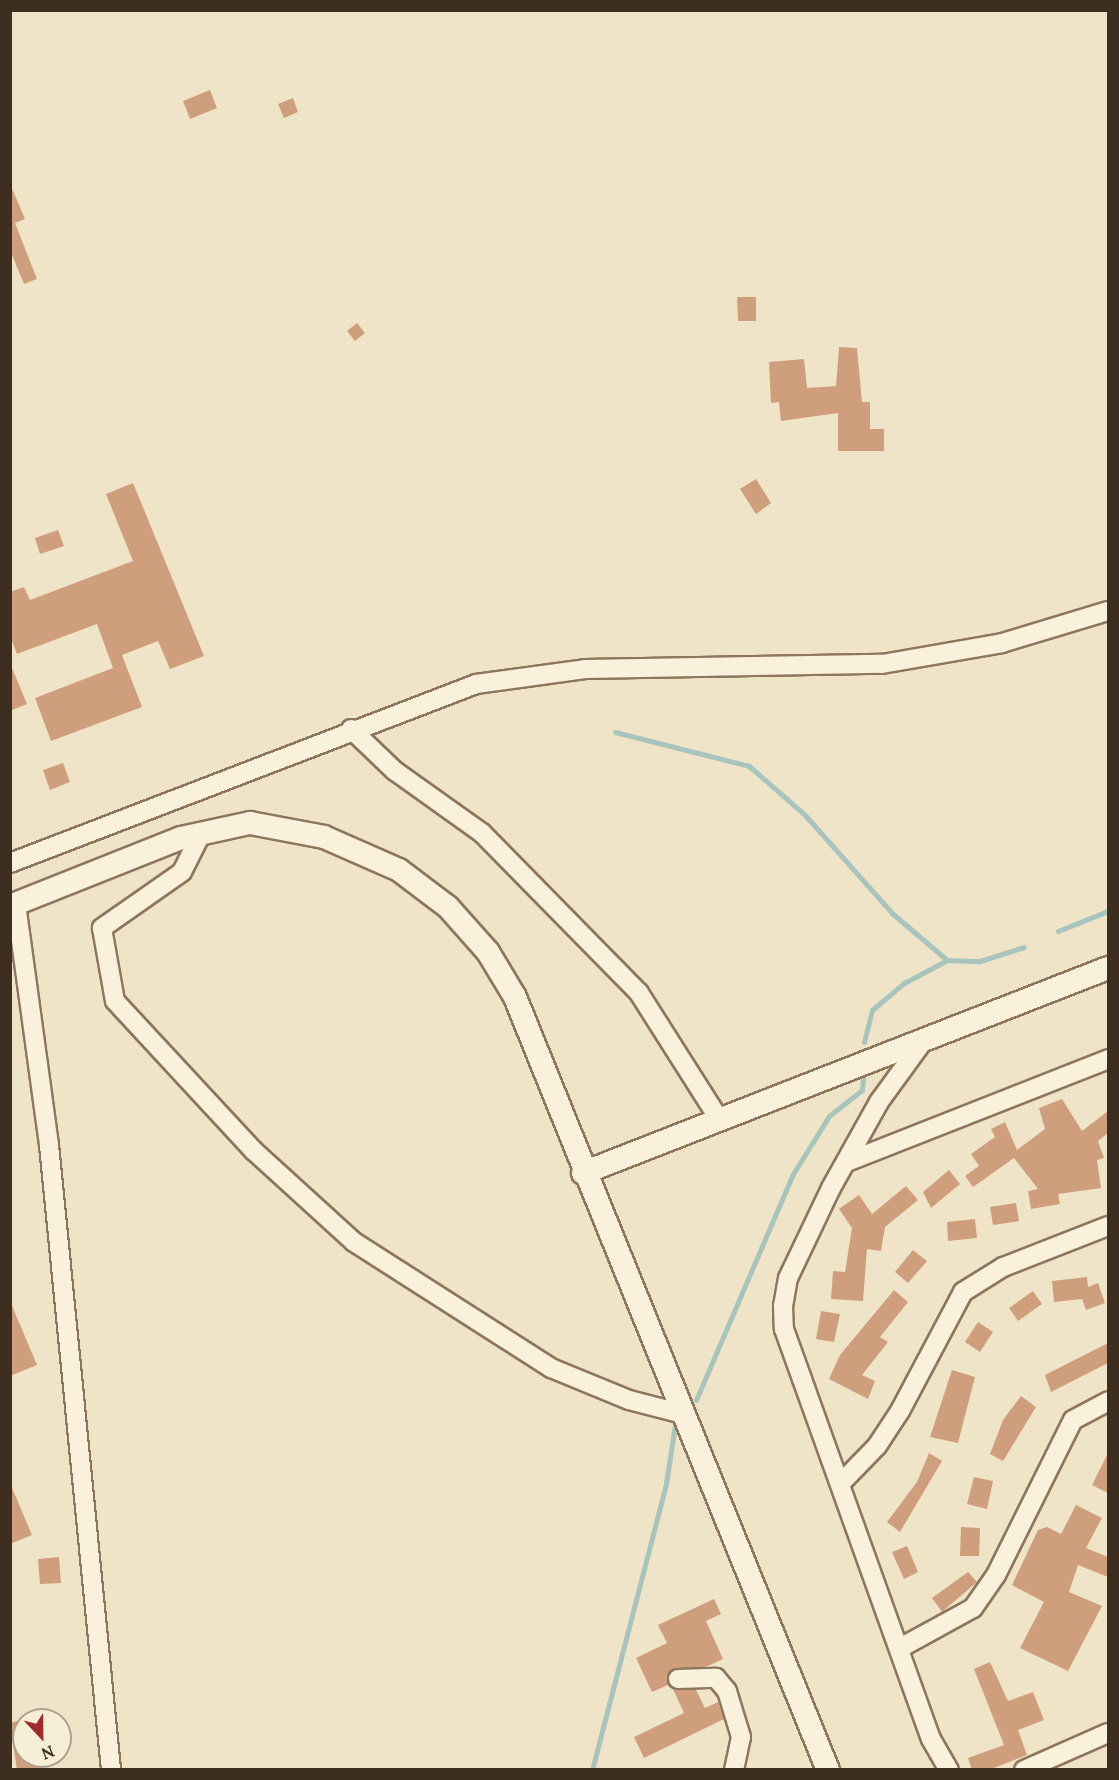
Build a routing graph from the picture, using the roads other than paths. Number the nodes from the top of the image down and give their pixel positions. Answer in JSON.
{"nodes":[{"id":1,"x":1108,"y":611,"type":"edge"},
{"id":2,"x":351,"y":729,"type":"junction"},
{"id":3,"x":201,"y":834,"type":"junction"},
{"id":4,"x":10,"y":862,"type":"edge"},
{"id":5,"x":13,"y":905,"type":"edge"},
{"id":6,"x":1108,"y":968,"type":"edge"},
{"id":7,"x":924,"y":1040,"type":"junction"},
{"id":8,"x":1108,"y":1059,"type":"edge"},
{"id":9,"x":719,"y":1119,"type":"junction"},
{"id":10,"x":847,"y":1162,"type":"junction"},
{"id":11,"x":583,"y":1173,"type":"junction"},
{"id":12,"x":1108,"y":1226,"type":"edge"},
{"id":13,"x":1108,"y":1401,"type":"edge"},
{"id":14,"x":683,"y":1414,"type":"junction"},
{"id":15,"x":841,"y":1483,"type":"junction"},
{"id":16,"x":900,"y":1648,"type":"junction"},
{"id":17,"x":678,"y":1679,"type":"dead end"},
{"id":18,"x":1108,"y":1733,"type":"edge"},
{"id":19,"x":111,"y":1770,"type":"edge"},
{"id":20,"x":734,"y":1770,"type":"edge"},
{"id":21,"x":828,"y":1770,"type":"edge"},
{"id":22,"x":949,"y":1770,"type":"edge"},
{"id":23,"x":1024,"y":1770,"type":"edge"}],
"edges":[{"from":1,"to":2,"type":"street"},
{"from":2,"to":4,"type":"street"},
{"from":2,"to":9,"type":"street"},
{"from":3,"to":5,"type":"street"},
{"from":3,"to":11,"type":"street"},
{"from":3,"to":14,"type":"street"},
{"from":5,"to":19,"type":"street"},
{"from":6,"to":7,"type":"street"},
{"from":7,"to":9,"type":"street"},
{"from":7,"to":10,"type":"street"},
{"from":8,"to":10,"type":"street"},
{"from":9,"to":11,"type":"street"},
{"from":10,"to":15,"type":"street"},
{"from":11,"to":14,"type":"street"},
{"from":12,"to":15,"type":"street"},
{"from":13,"to":16,"type":"street"},
{"from":14,"to":21,"type":"street"},
{"from":15,"to":16,"type":"street"},
{"from":16,"to":22,"type":"street"},
{"from":17,"to":20,"type":"street"},
{"from":18,"to":23,"type":"street"}]}
